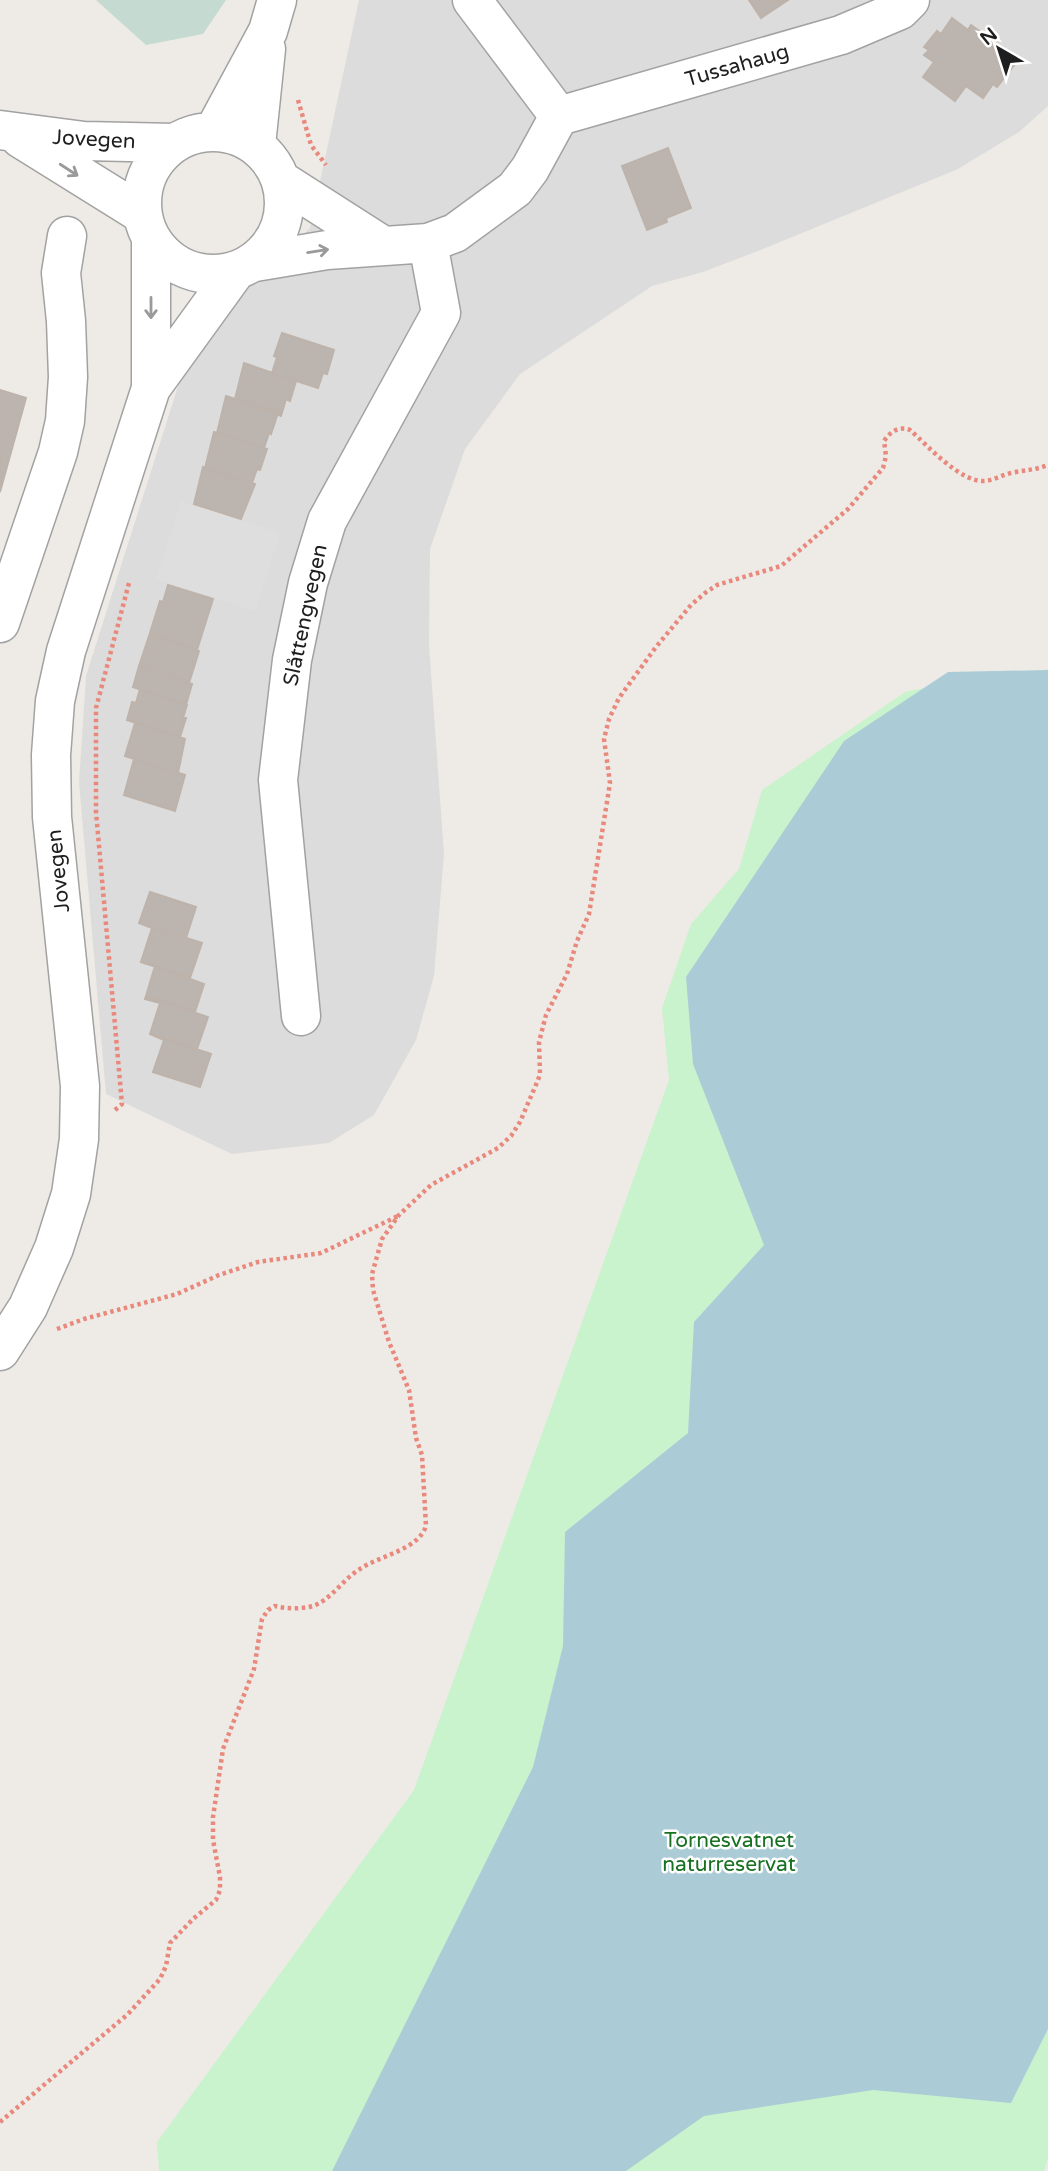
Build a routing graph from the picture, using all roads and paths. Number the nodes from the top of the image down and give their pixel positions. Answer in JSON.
{"nodes":[{"id":1,"x":472,"y":0,"type":"edge"},
{"id":2,"x":910,"y":0,"type":"edge"},
{"id":3,"x":273,"y":15,"type":"edge"},
{"id":4,"x":296,"y":94,"type":"dead end"},
{"id":5,"x":559,"y":116,"type":"junction"},
{"id":6,"x":6,"y":131,"type":"edge"},
{"id":7,"x":214,"y":131,"type":"junction"},
{"id":8,"x":175,"y":142,"type":"junction"},
{"id":9,"x":256,"y":145,"type":"junction"},
{"id":10,"x":331,"y":172,"type":"dead end"},
{"id":11,"x":282,"y":181,"type":"junction"},
{"id":12,"x":147,"y":227,"type":"junction"},
{"id":13,"x":67,"y":236,"type":"dead end"},
{"id":14,"x":428,"y":243,"type":"junction"},
{"id":15,"x":382,"y":246,"type":"junction"},
{"id":16,"x":245,"y":267,"type":"junction"},
{"id":17,"x":151,"y":388,"type":"junction"},
{"id":18,"x":1048,"y":465,"type":"edge"},
{"id":19,"x":132,"y":572,"type":"dead end"},
{"id":20,"x":6,"y":584,"type":"edge"},
{"id":21,"x":0,"y":623,"type":"edge"},
{"id":22,"x":301,"y":1016,"type":"dead end"},
{"id":23,"x":79,"y":1139,"type":"junction"},
{"id":24,"x":399,"y":1215,"type":"junction"},
{"id":25,"x":7,"y":1341,"type":"edge"},
{"id":26,"x":0,"y":2122,"type":"edge"}],
"edges":[{"from":1,"to":5,"type":"street"},
{"from":2,"to":5,"type":"street","name":"Tussahaug"},
{"from":3,"to":7,"type":"street"},
{"from":3,"to":9,"type":"street"},
{"from":4,"to":10,"type":"path"},
{"from":5,"to":14,"type":"street"},
{"from":6,"to":8,"type":"street","name":"Jovegen"},
{"from":6,"to":12,"type":"street","name":"Jovegen","one_way":true},
{"from":7,"to":8,"type":"street"},
{"from":7,"to":9,"type":"street"},
{"from":8,"to":12,"type":"street"},
{"from":9,"to":11,"type":"street"},
{"from":11,"to":15,"type":"street"},
{"from":11,"to":16,"type":"street"},
{"from":12,"to":16,"type":"street"},
{"from":12,"to":17,"type":"street","name":"Jovegen","one_way":true},
{"from":13,"to":20,"type":"street"},
{"from":14,"to":15,"type":"street"},
{"from":14,"to":22,"type":"street","name":"Slåttengvegen"},
{"from":16,"to":15,"type":"street","one_way":true},
{"from":16,"to":17,"type":"street","name":"Jovegen"},
{"from":17,"to":23,"type":"street","name":"Jovegen"},
{"from":18,"to":24,"type":"path"},
{"from":19,"to":23,"type":"path"},
{"from":20,"to":21,"type":"street"},
{"from":23,"to":25,"type":"street","name":"Jovegen"},
{"from":24,"to":25,"type":"path"},
{"from":24,"to":26,"type":"path"}]}
